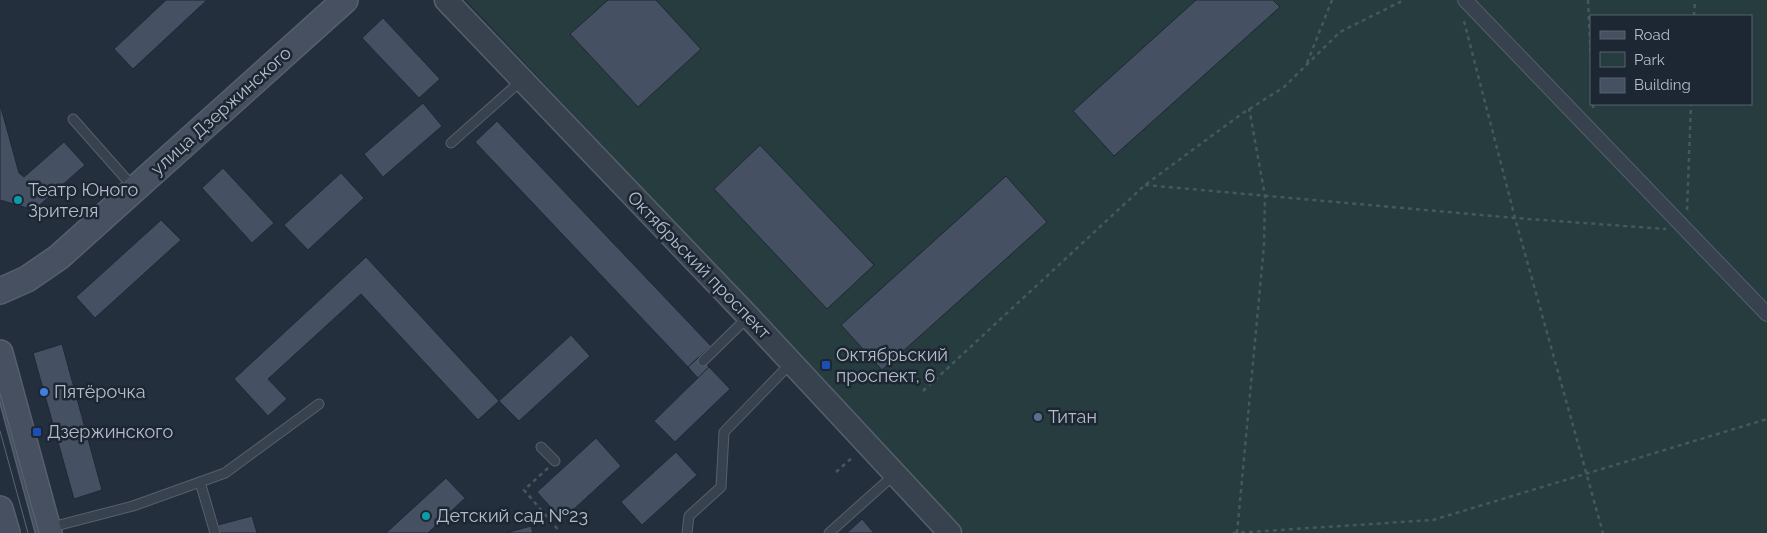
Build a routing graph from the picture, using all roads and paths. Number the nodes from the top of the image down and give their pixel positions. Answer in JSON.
{"nodes":[{"id":1,"x":344,"y":0,"type":"edge"},
{"id":2,"x":446,"y":0,"type":"edge"},
{"id":3,"x":1332,"y":0,"type":"edge"},
{"id":4,"x":1404,"y":0,"type":"edge"},
{"id":5,"x":1465,"y":0,"type":"edge"},
{"id":6,"x":1588,"y":0,"type":"edge"},
{"id":7,"x":1695,"y":0,"type":"edge"},
{"id":8,"x":1694,"y":15,"type":"edge"},
{"id":9,"x":1464,"y":19,"type":"dead end"},
{"id":10,"x":1590,"y":41,"type":"edge"},
{"id":11,"x":1307,"y":65,"type":"junction"},
{"id":12,"x":522,"y":80,"type":"junction"},
{"id":13,"x":1691,"y":105,"type":"edge"},
{"id":14,"x":1249,"y":108,"type":"junction"},
{"id":15,"x":73,"y":119,"type":"dead end"},
{"id":16,"x":451,"y":143,"type":"dead end"},
{"id":17,"x":1145,"y":185,"type":"junction"},
{"id":18,"x":134,"y":189,"type":"junction"},
{"id":19,"x":1265,"y":196,"type":"junction"},
{"id":20,"x":1515,"y":218,"type":"junction"},
{"id":21,"x":1686,"y":230,"type":"junction"},
{"id":22,"x":0,"y":291,"type":"edge"},
{"id":23,"x":1767,"y":314,"type":"edge"},
{"id":24,"x":749,"y":317,"type":"junction"},
{"id":25,"x":0,"y":353,"type":"edge"},
{"id":26,"x":703,"y":361,"type":"dead end"},
{"id":27,"x":792,"y":363,"type":"junction"},
{"id":28,"x":923,"y":391,"type":"dead end"},
{"id":29,"x":319,"y":404,"type":"dead end"},
{"id":30,"x":1767,"y":419,"type":"edge"},
{"id":31,"x":867,"y":444,"type":"junction"},
{"id":32,"x":541,"y":447,"type":"dead end"},
{"id":33,"x":555,"y":461,"type":"joint"},
{"id":34,"x":836,"y":472,"type":"dead end"},
{"id":35,"x":895,"y":474,"type":"junction"},
{"id":36,"x":1587,"y":474,"type":"junction"},
{"id":37,"x":200,"y":482,"type":"junction"},
{"id":38,"x":49,"y":530,"type":"edge"},
{"id":39,"x":560,"y":532,"type":"edge"},
{"id":40,"x":215,"y":533,"type":"edge"},
{"id":41,"x":687,"y":533,"type":"edge"},
{"id":42,"x":829,"y":533,"type":"edge"},
{"id":43,"x":950,"y":533,"type":"edge"},
{"id":44,"x":1236,"y":533,"type":"edge"},
{"id":45,"x":1603,"y":533,"type":"edge"}],
"edges":[{"from":1,"to":18,"type":"main road","name":"улица Дзержинского"},
{"from":2,"to":12,"type":"street","name":"Октябрьский проспект"},
{"from":3,"to":11,"type":"path"},
{"from":4,"to":11,"type":"path"},
{"from":5,"to":21,"type":"street"},
{"from":6,"to":10,"type":"path"},
{"from":7,"to":8,"type":"path"},
{"from":9,"to":20,"type":"path"},
{"from":11,"to":14,"type":"path"},
{"from":12,"to":16,"type":"lane"},
{"from":12,"to":24,"type":"street","name":"Октябрьский проспект"},
{"from":13,"to":21,"type":"path"},
{"from":14,"to":17,"type":"path"},
{"from":14,"to":19,"type":"path"},
{"from":15,"to":18,"type":"lane"},
{"from":17,"to":19,"type":"path"},
{"from":17,"to":28,"type":"path"},
{"from":18,"to":22,"type":"main road","name":"улица Дзержинского"},
{"from":19,"to":20,"type":"path"},
{"from":19,"to":44,"type":"path"},
{"from":20,"to":21,"type":"path"},
{"from":20,"to":36,"type":"path"},
{"from":21,"to":23,"type":"street"},
{"from":24,"to":26,"type":"lane"},
{"from":24,"to":27,"type":"street","name":"Октябрьский проспект"},
{"from":25,"to":38,"type":"main road"},
{"from":27,"to":31,"type":"street","name":"Октябрьский проспект"},
{"from":27,"to":41,"type":"lane"},
{"from":29,"to":37,"type":"lane"},
{"from":30,"to":36,"type":"path"},
{"from":31,"to":34,"type":"path"},
{"from":31,"to":35,"type":"street","name":"Октябрьский проспект"},
{"from":32,"to":33,"type":"lane"},
{"from":33,"to":39,"type":"path"},
{"from":35,"to":42,"type":"lane"},
{"from":35,"to":43,"type":"street","name":"Октябрьский проспект"},
{"from":36,"to":44,"type":"path"},
{"from":36,"to":45,"type":"path"},
{"from":37,"to":38,"type":"lane"},
{"from":37,"to":40,"type":"lane"}]}
